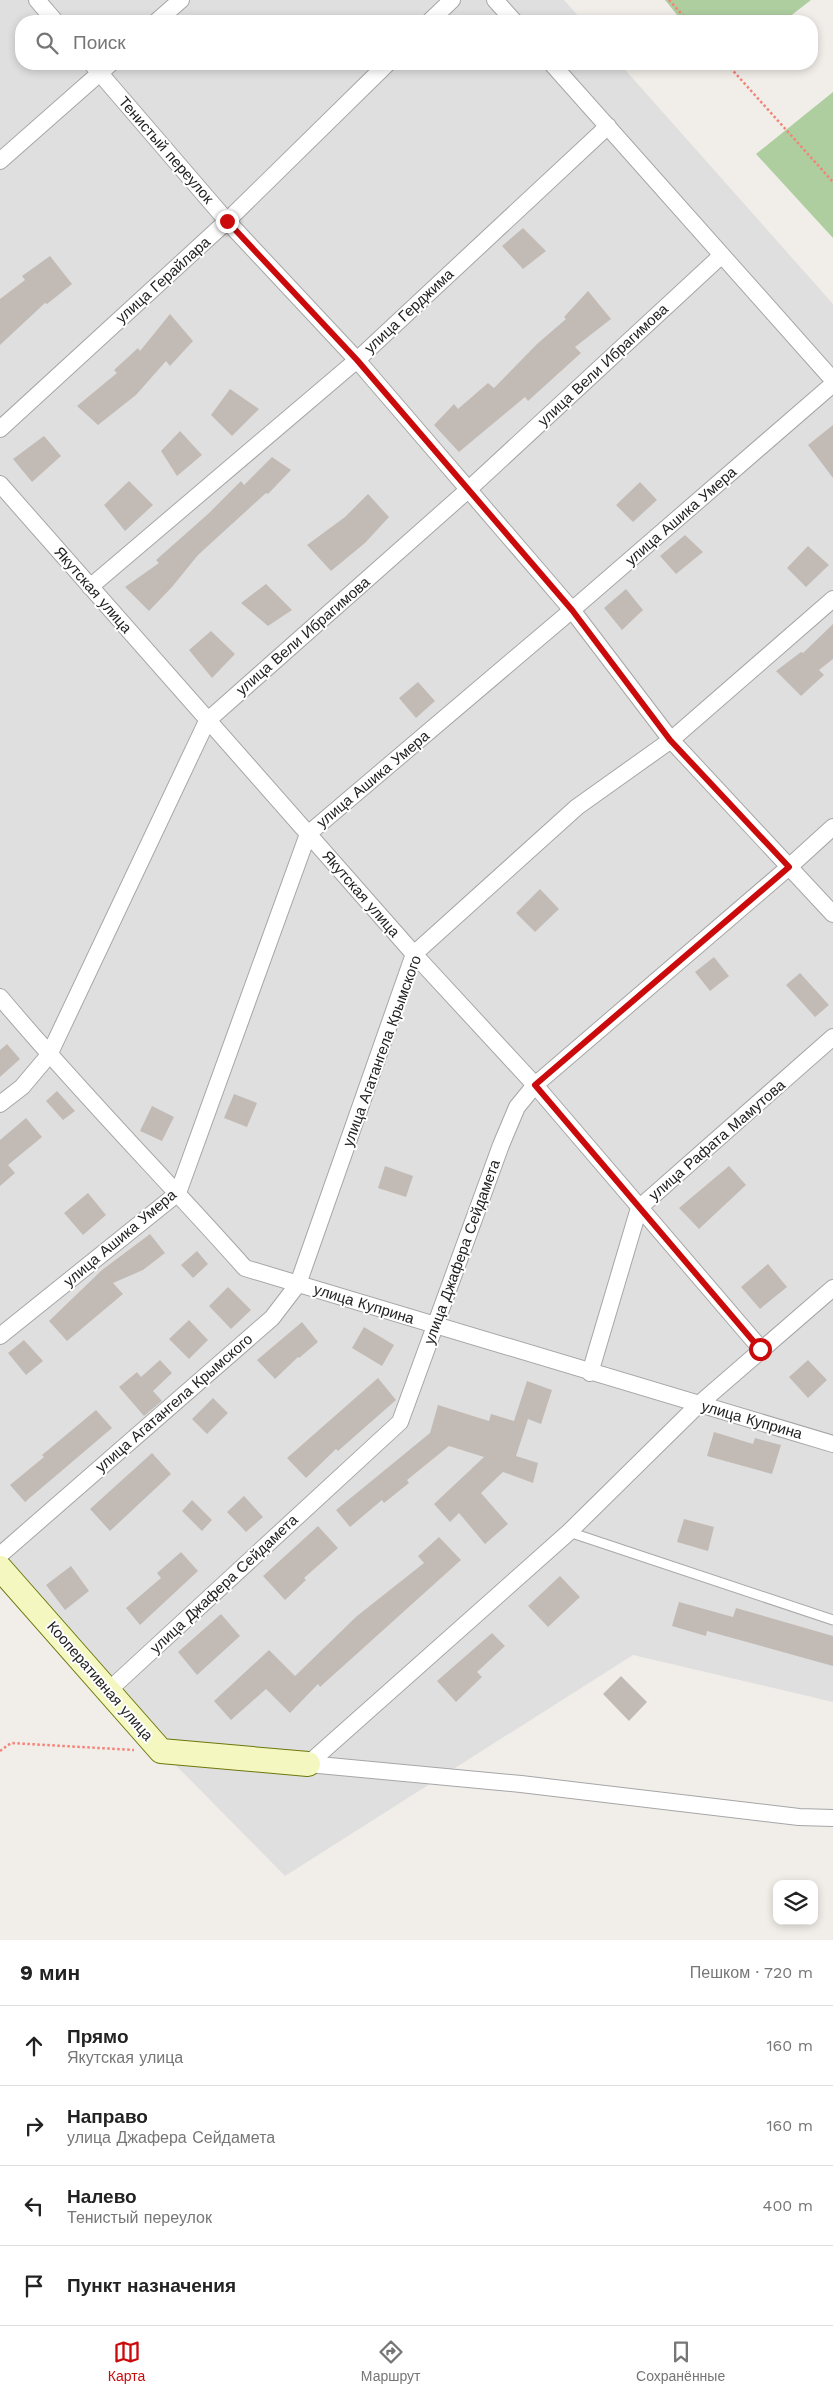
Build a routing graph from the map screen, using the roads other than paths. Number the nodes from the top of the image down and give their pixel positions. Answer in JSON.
{"nodes":[{"id":1,"x":37,"y":0,"type":"edge"},
{"id":2,"x":181,"y":0,"type":"edge"},
{"id":3,"x":452,"y":0,"type":"edge"},
{"id":4,"x":496,"y":0,"type":"edge"},
{"id":5,"x":50,"y":15,"type":"edge"},
{"id":6,"x":164,"y":15,"type":"edge"},
{"id":7,"x":436,"y":15,"type":"edge"},
{"id":8,"x":509,"y":15,"type":"edge"},
{"id":9,"x":97,"y":70,"type":"edge"},
{"id":10,"x":102,"y":70,"type":"edge"},
{"id":11,"x":381,"y":70,"type":"edge"},
{"id":12,"x":557,"y":70,"type":"edge"},
{"id":13,"x":608,"y":126,"type":"junction"},
{"id":14,"x":0,"y":161,"type":"edge"},
{"id":15,"x":227,"y":221,"type":"junction"},
{"id":16,"x":722,"y":255,"type":"junction"},
{"id":17,"x":357,"y":360,"type":"junction"},
{"id":18,"x":833,"y":380,"type":"edge"},
{"id":19,"x":833,"y":384,"type":"edge"},
{"id":20,"x":0,"y":429,"type":"edge"},
{"id":21,"x":0,"y":484,"type":"edge"},
{"id":22,"x":469,"y":489,"type":"junction"},
{"id":23,"x":90,"y":586,"type":"junction"},
{"id":24,"x":833,"y":599,"type":"edge"},
{"id":25,"x":572,"y":610,"type":"junction"},
{"id":26,"x":207,"y":721,"type":"junction"},
{"id":27,"x":670,"y":740,"type":"junction"},
{"id":28,"x":833,"y":827,"type":"edge"},
{"id":29,"x":308,"y":834,"type":"junction"},
{"id":30,"x":789,"y":867,"type":"junction"},
{"id":31,"x":833,"y":914,"type":"edge"},
{"id":32,"x":414,"y":954,"type":"junction"},
{"id":33,"x":0,"y":998,"type":"edge"},
{"id":34,"x":833,"y":1037,"type":"edge"},
{"id":35,"x":49,"y":1055,"type":"junction"},
{"id":36,"x":535,"y":1085,"type":"junction"},
{"id":37,"x":0,"y":1104,"type":"edge"},
{"id":38,"x":178,"y":1193,"type":"junction"},
{"id":39,"x":639,"y":1208,"type":"junction"},
{"id":40,"x":298,"y":1284,"type":"junction"},
{"id":41,"x":833,"y":1288,"type":"edge"},
{"id":42,"x":436,"y":1326,"type":"junction"},
{"id":43,"x":0,"y":1336,"type":"edge"},
{"id":44,"x":760,"y":1349,"type":"junction"},
{"id":45,"x":590,"y":1373,"type":"junction"},
{"id":46,"x":698,"y":1405,"type":"junction"},
{"id":47,"x":833,"y":1444,"type":"edge"},
{"id":48,"x":569,"y":1532,"type":"junction"},
{"id":49,"x":0,"y":1555,"type":"edge"},
{"id":50,"x":0,"y":1568,"type":"edge"},
{"id":51,"x":833,"y":1620,"type":"edge"},
{"id":52,"x":108,"y":1691,"type":"junction"},
{"id":53,"x":308,"y":1764,"type":"junction"},
{"id":54,"x":833,"y":1818,"type":"edge"}],
"edges":[{"from":1,"to":5,"type":"street"},
{"from":2,"to":6,"type":"street"},
{"from":3,"to":7,"type":"street"},
{"from":4,"to":8,"type":"street"},
{"from":9,"to":14,"type":"street"},
{"from":10,"to":15,"type":"street","name":"Тенистый переулок"},
{"from":11,"to":15,"type":"street","name":"улица Герайлара"},
{"from":12,"to":13,"type":"street"},
{"from":13,"to":16,"type":"street"},
{"from":13,"to":17,"type":"street","name":"улица Герджима"},
{"from":15,"to":17,"type":"street","name":"Тенистый переулок"},
{"from":15,"to":20,"type":"street","name":"улица Герайлара"},
{"from":16,"to":18,"type":"street"},
{"from":16,"to":22,"type":"street","name":"улица Вели Ибрагимова"},
{"from":17,"to":22,"type":"street","name":"Тенистый переулок"},
{"from":17,"to":23,"type":"street","name":"улица Герджима"},
{"from":19,"to":25,"type":"street","name":"улица Ашика Умера"},
{"from":21,"to":23,"type":"street","name":"Якутская улица"},
{"from":22,"to":25,"type":"street","name":"Тенистый переулок"},
{"from":22,"to":26,"type":"street","name":"улица Вели Ибрагимова"},
{"from":23,"to":26,"type":"street","name":"Якутская улица"},
{"from":24,"to":27,"type":"street","name":"улица Агатангела Крымского"},
{"from":25,"to":27,"type":"street","name":"Тенистый переулок"},
{"from":25,"to":29,"type":"street","name":"улица Ашика Умера"},
{"from":26,"to":29,"type":"street","name":"Якутская улица"},
{"from":26,"to":35,"type":"street","name":"улица Вели Ибрагимова"},
{"from":27,"to":30,"type":"street","name":"Тенистый переулок"},
{"from":27,"to":32,"type":"street","name":"улица Агатангела Крымского"},
{"from":28,"to":30,"type":"street","name":"улица Джафера Сейдамета"},
{"from":29,"to":32,"type":"street","name":"Якутская улица"},
{"from":29,"to":38,"type":"street","name":"улица Ашика Умера"},
{"from":30,"to":31,"type":"street","name":"Тенистый переулок"},
{"from":30,"to":36,"type":"street","name":"улица Джафера Сейдамета"},
{"from":32,"to":36,"type":"street","name":"Якутская улица"},
{"from":32,"to":40,"type":"street","name":"улица Агатангела Крымского"},
{"from":33,"to":35,"type":"street","name":"улица Куприна"},
{"from":34,"to":39,"type":"street","name":"улица Рафата Мамутова"},
{"from":35,"to":37,"type":"street","name":"улица Вели Ибрагимова"},
{"from":35,"to":38,"type":"street","name":"улица Куприна"},
{"from":36,"to":39,"type":"street","name":"Якутская улица"},
{"from":36,"to":42,"type":"street","name":"улица Джафера Сейдамета"},
{"from":38,"to":40,"type":"street","name":"улица Куприна"},
{"from":38,"to":43,"type":"street","name":"улица Ашика Умера"},
{"from":39,"to":44,"type":"street","name":"Якутская улица"},
{"from":39,"to":45,"type":"street","name":"улица Рафата Мамутова"},
{"from":40,"to":42,"type":"street","name":"улица Куприна"},
{"from":40,"to":49,"type":"street","name":"улица Агатангела Крымского"},
{"from":41,"to":44,"type":"street"},
{"from":42,"to":45,"type":"street","name":"улица Куприна"},
{"from":42,"to":52,"type":"street","name":"улица Джафера Сейдамета"},
{"from":44,"to":46,"type":"street"},
{"from":45,"to":46,"type":"street","name":"улица Куприна"},
{"from":46,"to":47,"type":"street","name":"улица Куприна"},
{"from":46,"to":48,"type":"street"},
{"from":48,"to":51,"type":"lane"},
{"from":48,"to":53,"type":"street"},
{"from":50,"to":52,"type":"street","name":"Кооперативная улица"},
{"from":52,"to":53,"type":"street","name":"Кооперативная улица"},
{"from":53,"to":54,"type":"street"}]}
